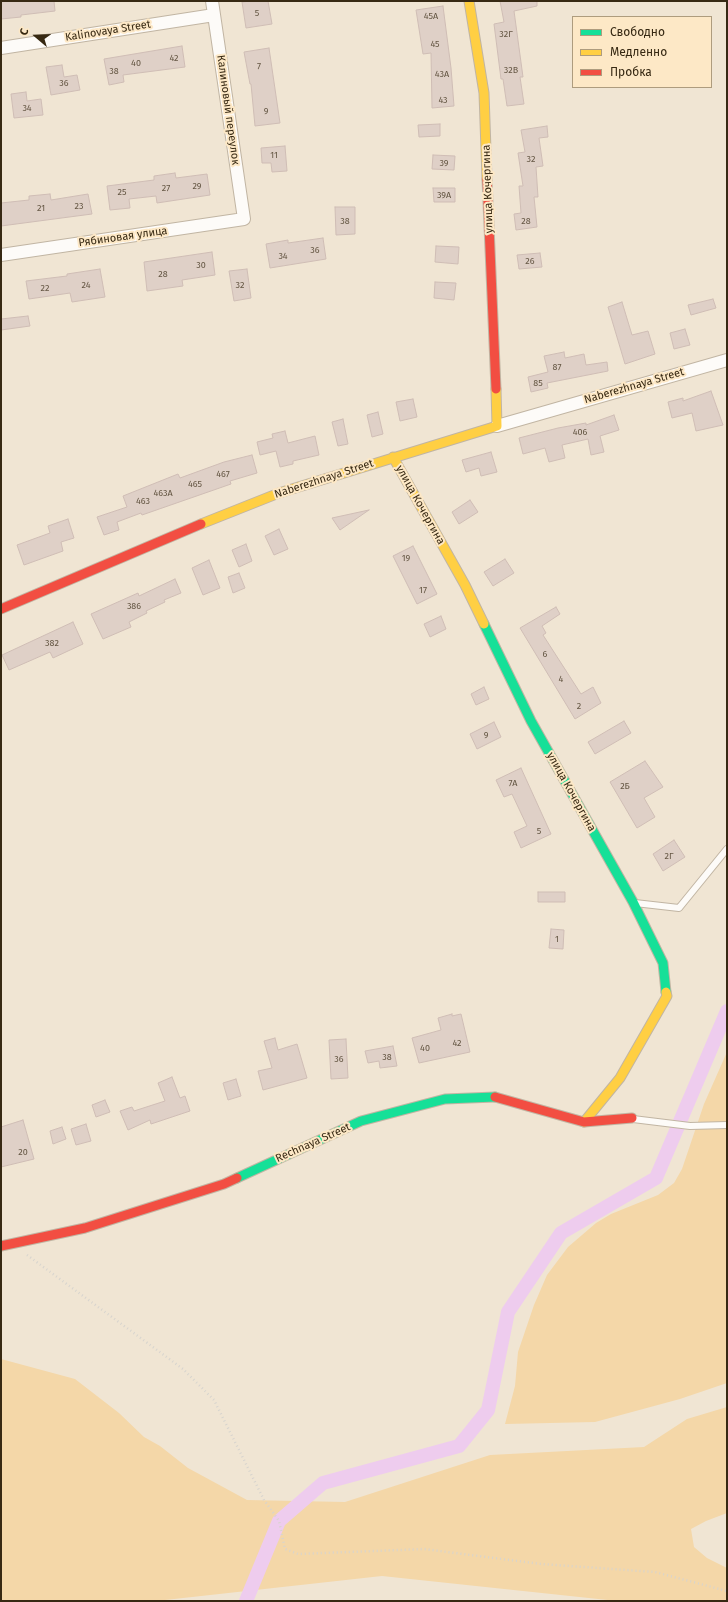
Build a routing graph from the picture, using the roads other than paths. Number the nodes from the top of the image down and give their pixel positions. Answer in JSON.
{"nodes":[{"id":1,"x":212,"y":1,"type":"edge"},
{"id":2,"x":470,"y":1,"type":"edge"},
{"id":3,"x":214,"y":15,"type":"junction"},
{"id":4,"x":1,"y":48,"type":"edge"},
{"id":5,"x":244,"y":219,"type":"joint"},
{"id":6,"x":1,"y":255,"type":"edge"},
{"id":7,"x":727,"y":360,"type":"edge"},
{"id":8,"x":497,"y":426,"type":"junction"},
{"id":9,"x":393,"y":457,"type":"junction"},
{"id":10,"x":1,"y":609,"type":"edge"},
{"id":11,"x":727,"y":849,"type":"edge"},
{"id":12,"x":633,"y":902,"type":"junction"},
{"id":13,"x":632,"y":1118,"type":"joint"},
{"id":14,"x":584,"y":1122,"type":"junction"},
{"id":15,"x":727,"y":1125,"type":"edge"},
{"id":16,"x":1,"y":1246,"type":"edge"}],
"edges":[{"from":1,"to":3,"type":"street","name":"Калиновый переулок"},
{"from":2,"to":8,"type":"street","name":"улица Кочергина"},
{"from":3,"to":4,"type":"street","name":"Kalinovaya Street"},
{"from":3,"to":5,"type":"street","name":"Калиновый переулок"},
{"from":5,"to":6,"type":"street","name":"Рябиновая улица"},
{"from":7,"to":8,"type":"street","name":"Naberezhnaya Street"},
{"from":8,"to":9,"type":"street","name":"Naberezhnaya Street"},
{"from":9,"to":10,"type":"street","name":"Naberezhnaya Street"},
{"from":9,"to":12,"type":"street","name":"улица Кочергина"},
{"from":11,"to":12,"type":"lane"},
{"from":12,"to":14,"type":"street","name":"улица Кочергина"},
{"from":13,"to":14,"type":"street","name":"Rechnaya Street"},
{"from":13,"to":15,"type":"lane"},
{"from":14,"to":16,"type":"street","name":"Rechnaya Street"}]}
